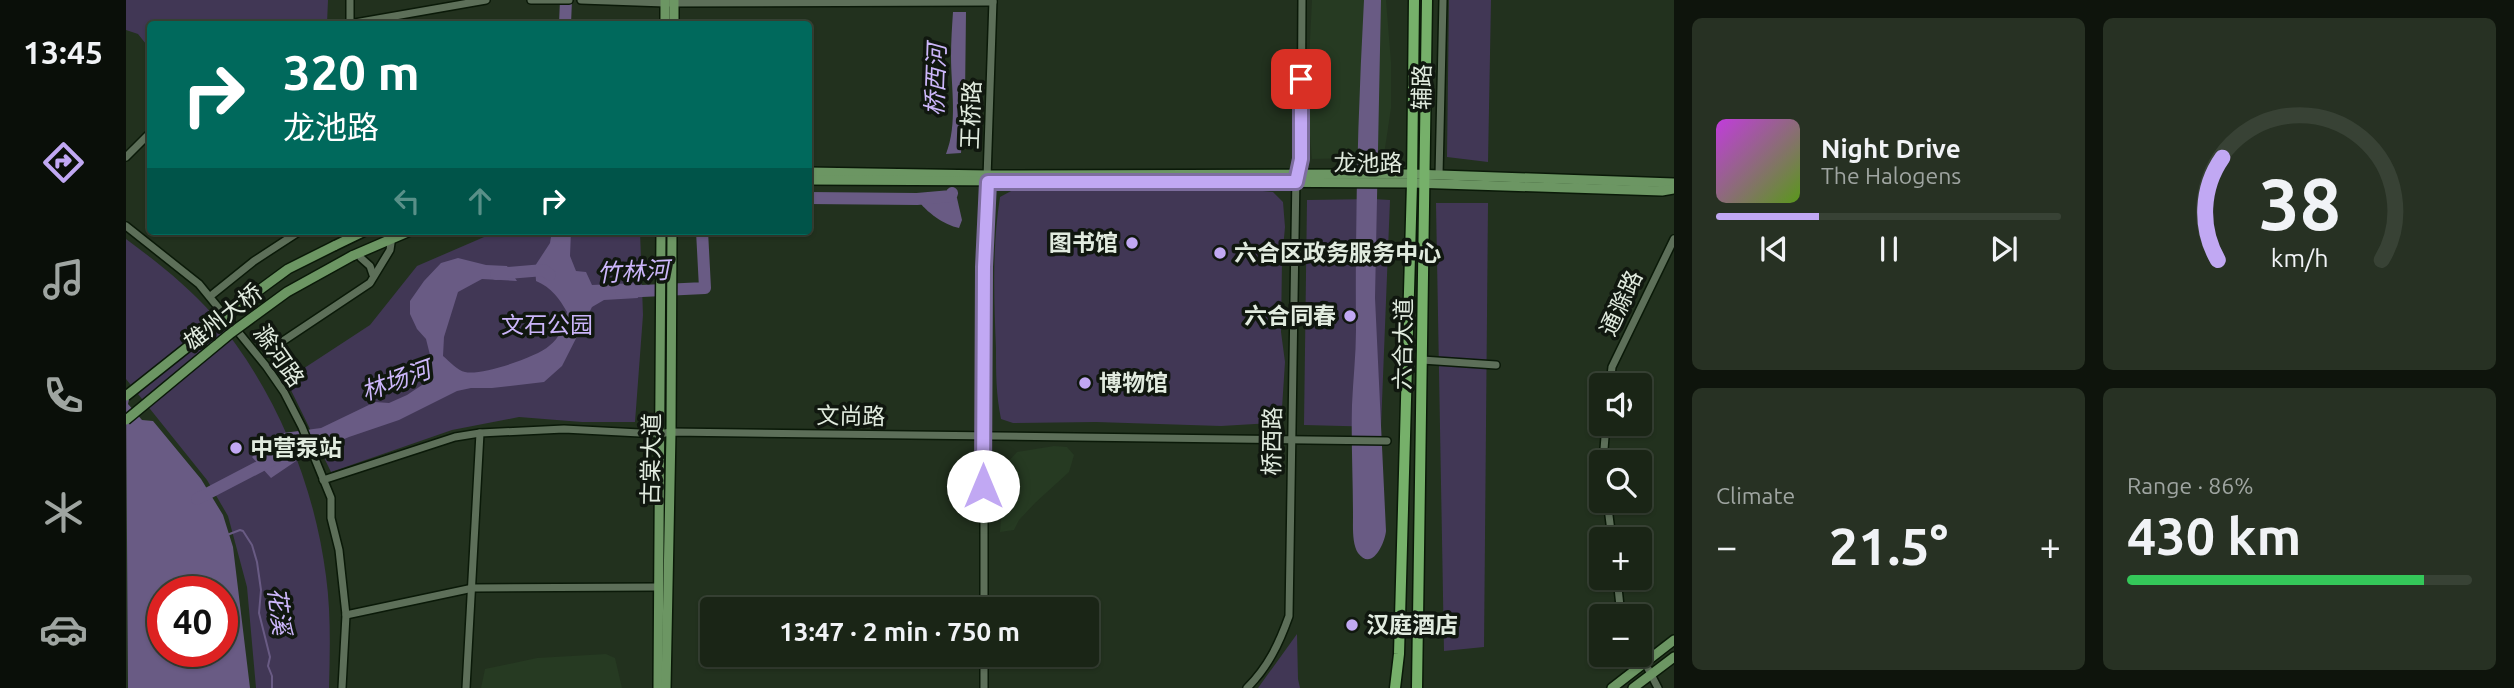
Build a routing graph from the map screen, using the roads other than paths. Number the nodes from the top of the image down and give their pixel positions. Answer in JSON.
{"nodes":[{"id":1,"x":350,"y":0,"type":"edge"},
{"id":2,"x":486,"y":0,"type":"edge"},
{"id":3,"x":531,"y":0,"type":"edge"},
{"id":4,"x":552,"y":0,"type":"edge"},
{"id":5,"x":569,"y":0,"type":"edge"},
{"id":6,"x":581,"y":0,"type":"edge"},
{"id":7,"x":1302,"y":0,"type":"edge"},
{"id":8,"x":1414,"y":0,"type":"edge"},
{"id":9,"x":1427,"y":0,"type":"edge"},
{"id":10,"x":1443,"y":0,"type":"edge"},
{"id":11,"x":670,"y":1,"type":"edge"},
{"id":12,"x":993,"y":1,"type":"edge"},
{"id":13,"x":350,"y":21,"type":"edge"},
{"id":14,"x":367,"y":21,"type":"edge"},
{"id":15,"x":666,"y":21,"type":"edge"},
{"id":16,"x":673,"y":21,"type":"edge"},
{"id":17,"x":147,"y":136,"type":"edge"},
{"id":18,"x":126,"y":157,"type":"edge"},
{"id":19,"x":812,"y":172,"type":"edge"},
{"id":20,"x":1440,"y":175,"type":"junction"},
{"id":21,"x":988,"y":178,"type":"junction"},
{"id":22,"x":1296,"y":178,"type":"junction"},
{"id":23,"x":1412,"y":179,"type":"junction"},
{"id":24,"x":1424,"y":179,"type":"junction"},
{"id":25,"x":812,"y":180,"type":"edge"},
{"id":26,"x":1674,"y":183,"type":"edge"},
{"id":27,"x":1674,"y":189,"type":"edge"},
{"id":28,"x":126,"y":226,"type":"edge"},
{"id":29,"x":294,"y":235,"type":"edge"},
{"id":30,"x":357,"y":235,"type":"edge"},
{"id":31,"x":402,"y":235,"type":"edge"},
{"id":32,"x":661,"y":235,"type":"edge"},
{"id":33,"x":672,"y":235,"type":"edge"},
{"id":34,"x":1674,"y":239,"type":"edge"},
{"id":35,"x":391,"y":243,"type":"dead end"},
{"id":36,"x":356,"y":257,"type":"junction"},
{"id":37,"x":373,"y":275,"type":"junction"},
{"id":38,"x":213,"y":294,"type":"dead end"},
{"id":39,"x":268,"y":351,"type":"dead end"},
{"id":40,"x":1422,"y":360,"type":"junction"},
{"id":41,"x":1496,"y":365,"type":"dead end"},
{"id":42,"x":1611,"y":373,"type":"edge"},
{"id":43,"x":126,"y":396,"type":"edge"},
{"id":44,"x":126,"y":420,"type":"edge"},
{"id":45,"x":671,"y":432,"type":"junction"},
{"id":46,"x":480,"y":433,"type":"junction"},
{"id":47,"x":659,"y":434,"type":"junction"},
{"id":48,"x":982,"y":437,"type":"junction"},
{"id":49,"x":1292,"y":439,"type":"junction"},
{"id":50,"x":1387,"y":441,"type":"dead end"},
{"id":51,"x":323,"y":480,"type":"junction"},
{"id":52,"x":658,"y":587,"type":"junction"},
{"id":53,"x":472,"y":588,"type":"junction"},
{"id":54,"x":984,"y":597,"type":"edge"},
{"id":55,"x":346,"y":615,"type":"junction"},
{"id":56,"x":1674,"y":640,"type":"edge"},
{"id":57,"x":1674,"y":657,"type":"edge"},
{"id":58,"x":1652,"y":659,"type":"edge"},
{"id":59,"x":984,"y":667,"type":"edge"},
{"id":60,"x":1641,"y":667,"type":"edge"},
{"id":61,"x":1649,"y":667,"type":"edge"},
{"id":62,"x":1652,"y":676,"type":"junction"},
{"id":63,"x":342,"y":688,"type":"edge"},
{"id":64,"x":466,"y":688,"type":"edge"},
{"id":65,"x":658,"y":688,"type":"edge"},
{"id":66,"x":667,"y":688,"type":"edge"},
{"id":67,"x":984,"y":688,"type":"edge"},
{"id":68,"x":1247,"y":688,"type":"edge"},
{"id":69,"x":1395,"y":688,"type":"edge"},
{"id":70,"x":1417,"y":688,"type":"edge"},
{"id":71,"x":1612,"y":688,"type":"edge"},
{"id":72,"x":1633,"y":688,"type":"edge"},
{"id":73,"x":1658,"y":688,"type":"edge"}],
"edges":[{"from":1,"to":13,"type":"street"},
{"from":2,"to":14,"type":"street"},
{"from":3,"to":4,"type":"street"},
{"from":4,"to":5,"type":"street"},
{"from":6,"to":11,"type":"street"},
{"from":7,"to":22,"type":"street","name":"桥西路"},
{"from":8,"to":23,"type":"highway","name":"六合大道"},
{"from":9,"to":24,"type":"highway","name":"六合大道"},
{"from":10,"to":20,"type":"street","name":"辅路"},
{"from":11,"to":12,"type":"street"},
{"from":11,"to":15,"type":"main road"},
{"from":11,"to":16,"type":"main road"},
{"from":12,"to":21,"type":"street","name":"王桥路"},
{"from":17,"to":18,"type":"street"},
{"from":19,"to":21,"type":"main road","name":"龙池路"},
{"from":20,"to":24,"type":"main road","name":"龙池路"},
{"from":20,"to":26,"type":"main road","name":"龙池路"},
{"from":21,"to":22,"type":"main road","name":"龙池路"},
{"from":21,"to":25,"type":"main road","name":"龙池路"},
{"from":21,"to":48,"type":"street","name":"王桥路"},
{"from":22,"to":23,"type":"main road","name":"龙池路"},
{"from":22,"to":49,"type":"street","name":"桥西路"},
{"from":23,"to":24,"type":"main road","name":"龙池路"},
{"from":23,"to":69,"type":"highway","name":"六合大道"},
{"from":24,"to":27,"type":"main road","name":"龙池路"},
{"from":24,"to":40,"type":"highway","name":"六合大道"},
{"from":28,"to":51,"type":"street","name":"滁河路"},
{"from":29,"to":38,"type":"street"},
{"from":30,"to":43,"type":"main road","name":"雄州大桥","bridge":true},
{"from":31,"to":36,"type":"main road"},
{"from":32,"to":47,"type":"main road","name":"古棠大道"},
{"from":33,"to":45,"type":"main road","name":"古棠大道"},
{"from":34,"to":42,"type":"street","name":"通滁路"},
{"from":35,"to":37,"type":"street"},
{"from":36,"to":37,"type":"street"},
{"from":36,"to":44,"type":"main road","name":"雄州大桥","bridge":true},
{"from":37,"to":39,"type":"street"},
{"from":40,"to":41,"type":"street"},
{"from":40,"to":70,"type":"highway","name":"六合大道"},
{"from":45,"to":47,"type":"street","name":"文尚路"},
{"from":45,"to":48,"type":"street","name":"文尚路"},
{"from":45,"to":66,"type":"main road","name":"古棠大道"},
{"from":46,"to":47,"type":"street","name":"文尚路"},
{"from":46,"to":51,"type":"street","name":"文尚路"},
{"from":46,"to":53,"type":"street"},
{"from":47,"to":52,"type":"main road","name":"古棠大道"},
{"from":48,"to":49,"type":"street","name":"文尚路"},
{"from":48,"to":54,"type":"street","name":"王桥路"},
{"from":49,"to":50,"type":"street","name":"文尚路"},
{"from":49,"to":68,"type":"street","name":"桥西路"},
{"from":51,"to":55,"type":"street"},
{"from":52,"to":53,"type":"street"},
{"from":52,"to":65,"type":"main road","name":"古棠大道"},
{"from":53,"to":55,"type":"street"},
{"from":53,"to":64,"type":"street"},
{"from":55,"to":63,"type":"street"},
{"from":56,"to":58,"type":"main road"},
{"from":57,"to":62,"type":"main road"},
{"from":59,"to":67,"type":"street"},
{"from":60,"to":71,"type":"main road"},
{"from":61,"to":62,"type":"street"},
{"from":62,"to":72,"type":"main road"},
{"from":62,"to":73,"type":"street"}]}
